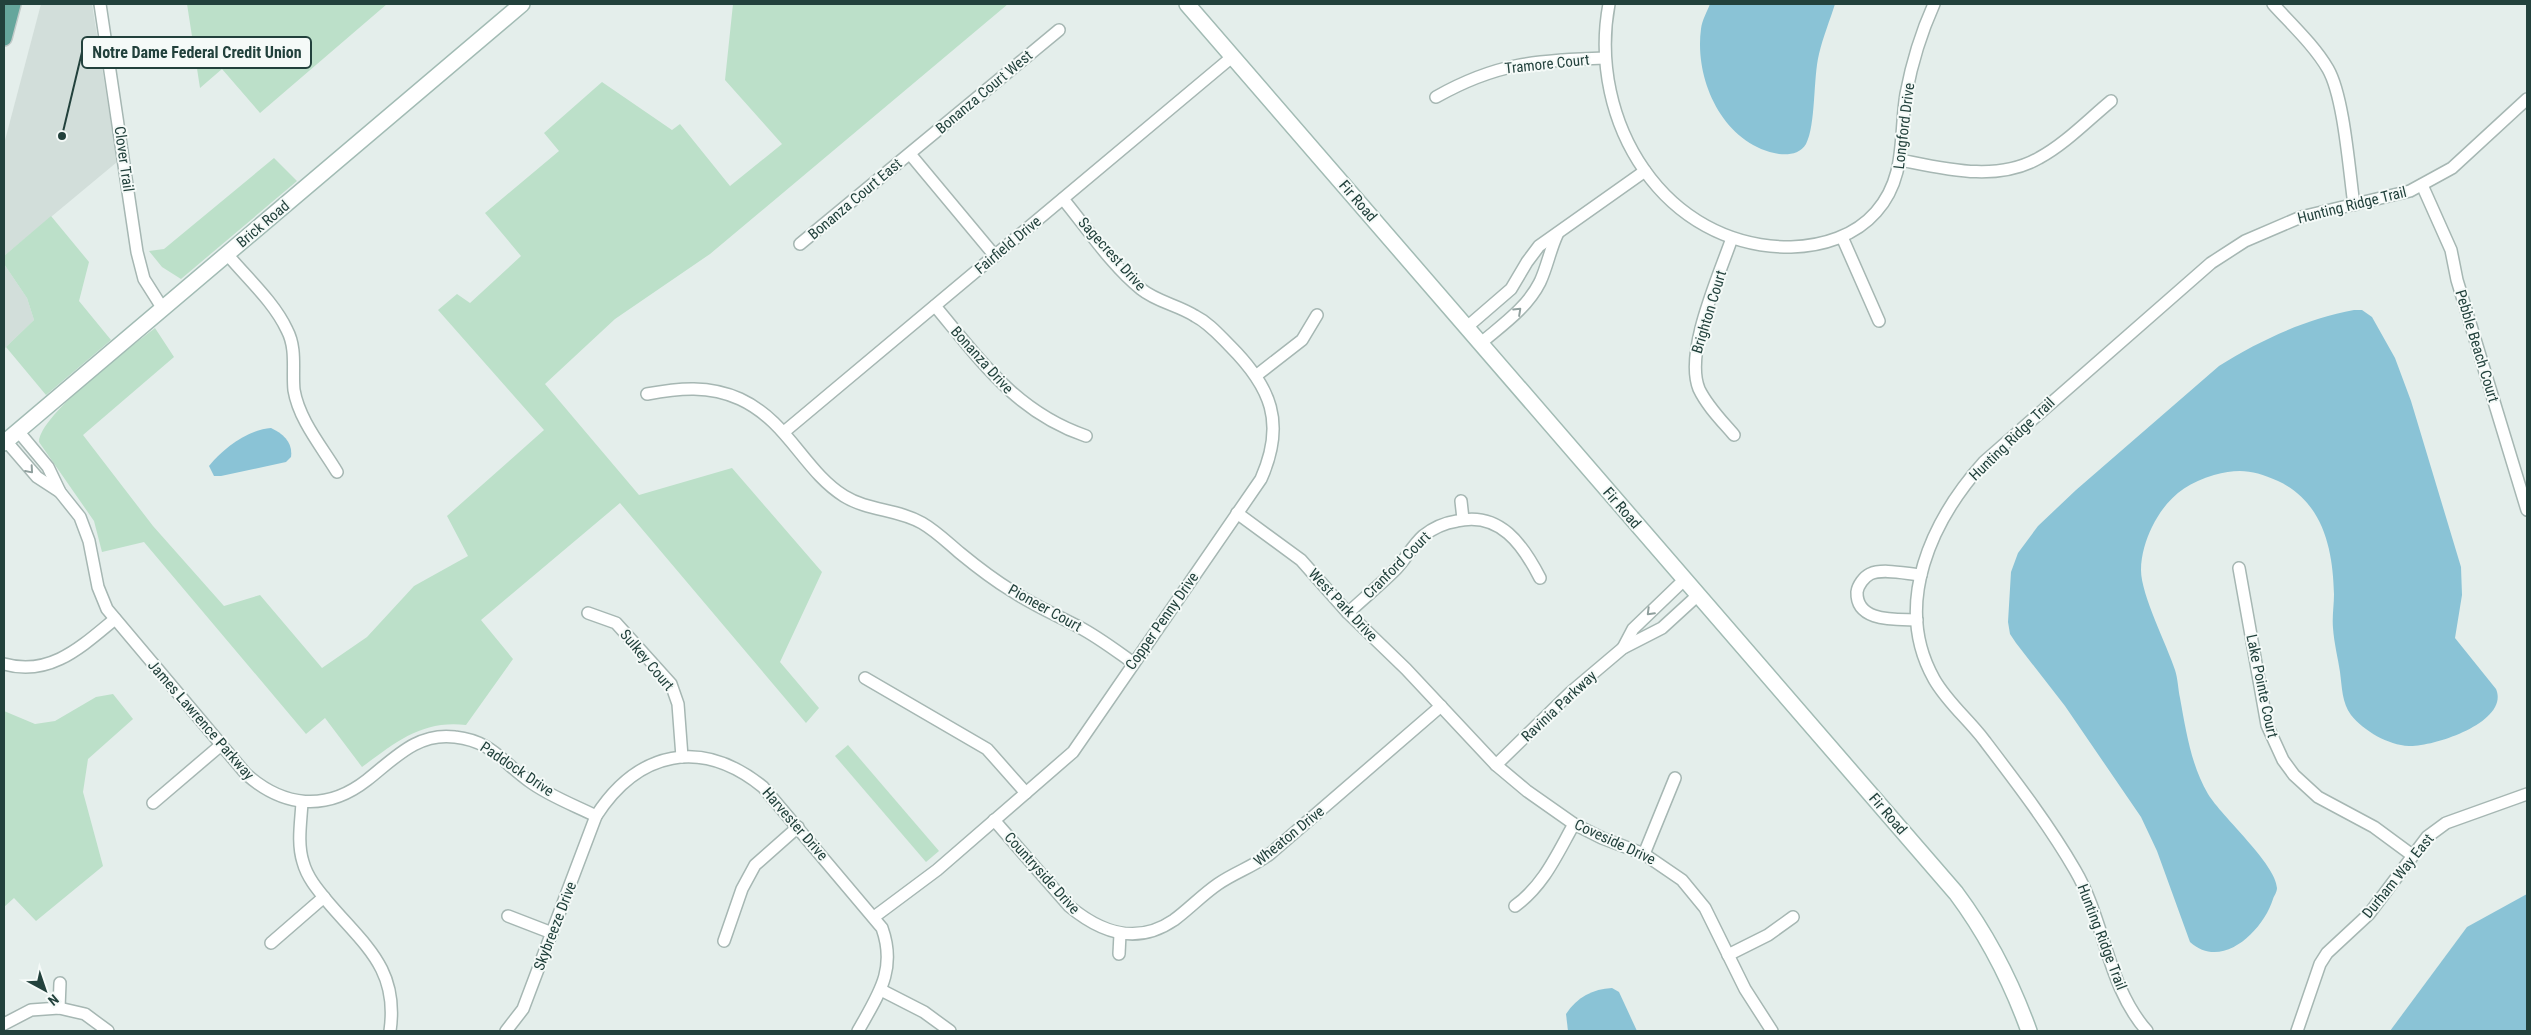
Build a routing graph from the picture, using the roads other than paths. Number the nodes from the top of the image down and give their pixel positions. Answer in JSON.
{"nodes":[{"id":1,"x":13,"y":4,"type":"edge"},
{"id":2,"x":100,"y":4,"type":"edge"},
{"id":3,"x":522,"y":4,"type":"edge"},
{"id":4,"x":1187,"y":4,"type":"edge"},
{"id":5,"x":1609,"y":4,"type":"edge"},
{"id":6,"x":1934,"y":4,"type":"edge"},
{"id":7,"x":2274,"y":4,"type":"edge"},
{"id":8,"x":1059,"y":30,"type":"dead end"},
{"id":9,"x":4,"y":35,"type":"edge"},
{"id":10,"x":1232,"y":57,"type":"junction"},
{"id":11,"x":1605,"y":58,"type":"junction"},
{"id":12,"x":1436,"y":98,"type":"dead end"},
{"id":13,"x":2527,"y":98,"type":"edge"},
{"id":14,"x":2111,"y":101,"type":"dead end"},
{"id":15,"x":910,"y":154,"type":"junction"},
{"id":16,"x":1901,"y":160,"type":"junction"},
{"id":17,"x":1645,"y":171,"type":"junction"},
{"id":18,"x":2422,"y":185,"type":"junction"},
{"id":19,"x":1063,"y":199,"type":"junction"},
{"id":20,"x":2354,"y":204,"type":"junction"},
{"id":21,"x":1558,"y":233,"type":"junction"},
{"id":22,"x":1842,"y":237,"type":"junction"},
{"id":23,"x":1732,"y":238,"type":"junction"},
{"id":24,"x":800,"y":244,"type":"dead end"},
{"id":25,"x":227,"y":254,"type":"junction"},
{"id":26,"x":995,"y":256,"type":"junction"},
{"id":27,"x":935,"y":306,"type":"junction"},
{"id":28,"x":163,"y":309,"type":"junction"},
{"id":29,"x":1317,"y":315,"type":"dead end"},
{"id":30,"x":1879,"y":321,"type":"dead end"},
{"id":31,"x":1468,"y":327,"type":"junction"},
{"id":32,"x":1481,"y":343,"type":"junction"},
{"id":33,"x":1257,"y":375,"type":"junction"},
{"id":34,"x":647,"y":394,"type":"dead end"},
{"id":35,"x":18,"y":431,"type":"junction"},
{"id":36,"x":784,"y":432,"type":"junction"},
{"id":37,"x":1274,"y":433,"type":"joint"},
{"id":38,"x":1734,"y":435,"type":"dead end"},
{"id":39,"x":1086,"y":436,"type":"dead end"},
{"id":40,"x":5,"y":442,"type":"edge"},
{"id":41,"x":338,"y":472,"type":"dead end"},
{"id":42,"x":60,"y":492,"type":"junction"},
{"id":43,"x":1461,"y":501,"type":"dead end"},
{"id":44,"x":2527,"y":510,"type":"edge"},
{"id":45,"x":1237,"y":513,"type":"junction"},
{"id":46,"x":1463,"y":519,"type":"junction"},
{"id":47,"x":2239,"y":568,"type":"dead end"},
{"id":48,"x":1921,"y":574,"type":"junction"},
{"id":49,"x":1540,"y":578,"type":"dead end"},
{"id":50,"x":1684,"y":580,"type":"junction"},
{"id":51,"x":1698,"y":596,"type":"junction"},
{"id":52,"x":1348,"y":612,"type":"junction"},
{"id":53,"x":588,"y":614,"type":"dead end"},
{"id":54,"x":114,"y":619,"type":"junction"},
{"id":55,"x":1917,"y":620,"type":"junction"},
{"id":56,"x":1622,"y":648,"type":"junction"},
{"id":57,"x":1132,"y":662,"type":"junction"},
{"id":58,"x":4,"y":664,"type":"edge"},
{"id":59,"x":865,"y":678,"type":"dead end"},
{"id":60,"x":1441,"y":706,"type":"junction"},
{"id":61,"x":221,"y":746,"type":"junction"},
{"id":62,"x":682,"y":757,"type":"junction"},
{"id":63,"x":1496,"y":765,"type":"junction"},
{"id":64,"x":1675,"y":778,"type":"dead end"},
{"id":65,"x":1026,"y":793,"type":"junction"},
{"id":66,"x":2527,"y":794,"type":"edge"},
{"id":67,"x":302,"y":802,"type":"junction"},
{"id":68,"x":154,"y":804,"type":"dead end"},
{"id":69,"x":596,"y":816,"type":"junction"},
{"id":70,"x":994,"y":820,"type":"junction"},
{"id":71,"x":1574,"y":824,"type":"junction"},
{"id":72,"x":798,"y":827,"type":"junction"},
{"id":73,"x":1644,"y":854,"type":"junction"},
{"id":74,"x":2412,"y":855,"type":"junction"},
{"id":75,"x":324,"y":897,"type":"junction"},
{"id":76,"x":1515,"y":906,"type":"dead end"},
{"id":77,"x":508,"y":916,"type":"dead end"},
{"id":78,"x":874,"y":917,"type":"junction"},
{"id":79,"x":1793,"y":917,"type":"dead end"},
{"id":80,"x":552,"y":933,"type":"junction"},
{"id":81,"x":1120,"y":934,"type":"junction"},
{"id":82,"x":724,"y":941,"type":"dead end"},
{"id":83,"x":272,"y":942,"type":"dead end"},
{"id":84,"x":1119,"y":954,"type":"dead end"},
{"id":85,"x":1728,"y":955,"type":"junction"},
{"id":86,"x":60,"y":983,"type":"dead end"},
{"id":87,"x":881,"y":990,"type":"junction"},
{"id":88,"x":59,"y":1008,"type":"junction"},
{"id":89,"x":4,"y":1024,"type":"edge"},
{"id":90,"x":108,"y":1031,"type":"edge"},
{"id":91,"x":390,"y":1031,"type":"edge"},
{"id":92,"x":506,"y":1031,"type":"edge"},
{"id":93,"x":858,"y":1031,"type":"edge"},
{"id":94,"x":950,"y":1031,"type":"edge"},
{"id":95,"x":1772,"y":1031,"type":"edge"},
{"id":96,"x":2029,"y":1031,"type":"edge"},
{"id":97,"x":2147,"y":1031,"type":"edge"},
{"id":98,"x":2297,"y":1031,"type":"edge"}],
"edges":[{"from":1,"to":9,"type":"main road"},
{"from":2,"to":28,"type":"street","name":"Clover Trail"},
{"from":3,"to":25,"type":"street","name":"Brick Road"},
{"from":4,"to":10,"type":"street","name":"Fir Road"},
{"from":5,"to":11,"type":"street","name":"Longford Drive"},
{"from":6,"to":16,"type":"street","name":"Longford Drive"},
{"from":7,"to":20,"type":"street"},
{"from":8,"to":15,"type":"street","name":"Bonanza Court West"},
{"from":10,"to":19,"type":"street","name":"Fairfield Drive"},
{"from":10,"to":31,"type":"street","name":"Fir Road"},
{"from":11,"to":12,"type":"street","name":"Tramore Court"},
{"from":11,"to":17,"type":"street","name":"Longford Drive"},
{"from":13,"to":18,"type":"street","name":"Hunting Ridge Trail"},
{"from":14,"to":16,"type":"street"},
{"from":15,"to":24,"type":"street","name":"Bonanza Court East"},
{"from":15,"to":26,"type":"street"},
{"from":16,"to":22,"type":"street","name":"Longford Drive"},
{"from":17,"to":21,"type":"street"},
{"from":17,"to":23,"type":"street","name":"Longford Drive"},
{"from":18,"to":20,"type":"street","name":"Hunting Ridge Trail"},
{"from":18,"to":44,"type":"street","name":"Pebble Beach Court"},
{"from":19,"to":26,"type":"street","name":"Fairfield Drive"},
{"from":19,"to":33,"type":"street","name":"Sagecrest Drive"},
{"from":20,"to":48,"type":"street","name":"Hunting Ridge Trail"},
{"from":21,"to":31,"type":"street"},
{"from":32,"to":21,"type":"street","one_way":true},
{"from":22,"to":23,"type":"street","name":"Longford Drive"},
{"from":22,"to":30,"type":"street"},
{"from":23,"to":38,"type":"street","name":"Brighton Court"},
{"from":25,"to":28,"type":"street","name":"Brick Road"},
{"from":25,"to":41,"type":"street"},
{"from":26,"to":27,"type":"street","name":"Fairfield Drive"},
{"from":27,"to":36,"type":"street","name":"Fairfield Drive"},
{"from":27,"to":39,"type":"street","name":"Bonanza Drive"},
{"from":28,"to":35,"type":"street","name":"Brick Road"},
{"from":29,"to":33,"type":"street"},
{"from":31,"to":32,"type":"street","name":"Fir Road"},
{"from":32,"to":50,"type":"street","name":"Fir Road"},
{"from":33,"to":37,"type":"street","name":"Sagecrest Drive"},
{"from":34,"to":36,"type":"street","name":"Pioneer Court"},
{"from":35,"to":40,"type":"street","name":"Brick Road"},
{"from":35,"to":42,"type":"street","name":"James Lawrence Parkway"},
{"from":36,"to":57,"type":"street","name":"Pioneer Court"},
{"from":37,"to":45,"type":"street","name":"Copper Penny Drive"},
{"from":40,"to":42,"type":"street","name":"James Lawrence Parkway","one_way":true},
{"from":42,"to":54,"type":"street","name":"James Lawrence Parkway"},
{"from":43,"to":46,"type":"street"},
{"from":45,"to":52,"type":"street","name":"West Park Drive"},
{"from":45,"to":57,"type":"street","name":"Copper Penny Drive"},
{"from":46,"to":49,"type":"street","name":"Cranford Court"},
{"from":46,"to":52,"type":"street","name":"Cranford Court"},
{"from":47,"to":74,"type":"street","name":"Lake Pointe Court"},
{"from":48,"to":55,"type":"street","name":"Hunting Ridge Trail"},
{"from":48,"to":55,"type":"street"},
{"from":50,"to":51,"type":"street","name":"Fir Road"},
{"from":50,"to":56,"type":"street","one_way":true},
{"from":51,"to":56,"type":"street"},
{"from":51,"to":96,"type":"street","name":"Fir Road"},
{"from":52,"to":60,"type":"street","name":"West Park Drive"},
{"from":53,"to":62,"type":"street","name":"Sulkey Court"},
{"from":54,"to":58,"type":"street"},
{"from":54,"to":61,"type":"street","name":"James Lawrence Parkway"},
{"from":55,"to":97,"type":"street","name":"Hunting Ridge Trail"},
{"from":56,"to":63,"type":"street","name":"Ravinia Parkway"},
{"from":57,"to":65,"type":"street","name":"Copper Penny Drive"},
{"from":59,"to":65,"type":"street"},
{"from":60,"to":63,"type":"street","name":"Coveside Drive"},
{"from":60,"to":81,"type":"street","name":"Wheaton Drive"},
{"from":61,"to":67,"type":"street","name":"James Lawrence Parkway"},
{"from":61,"to":68,"type":"street"},
{"from":62,"to":69,"type":"street","name":"Harvester Drive"},
{"from":62,"to":72,"type":"street","name":"Harvester Drive"},
{"from":63,"to":71,"type":"street","name":"Coveside Drive"},
{"from":64,"to":73,"type":"street"},
{"from":65,"to":70,"type":"street","name":"Copper Penny Drive"},
{"from":66,"to":74,"type":"street","name":"Durham Way East"},
{"from":67,"to":69,"type":"street","name":"Paddock Drive"},
{"from":67,"to":75,"type":"street"},
{"from":69,"to":80,"type":"street","name":"Skybreeze Drive"},
{"from":70,"to":78,"type":"street","name":"Copper Penny Drive"},
{"from":70,"to":81,"type":"street","name":"Countryside Drive"},
{"from":71,"to":73,"type":"street","name":"Coveside Drive"},
{"from":71,"to":76,"type":"street"},
{"from":72,"to":78,"type":"street","name":"Harvester Drive"},
{"from":72,"to":82,"type":"street"},
{"from":73,"to":85,"type":"street","name":"Coveside Drive"},
{"from":74,"to":98,"type":"street","name":"Durham Way East"},
{"from":75,"to":83,"type":"street"},
{"from":75,"to":91,"type":"street"},
{"from":77,"to":80,"type":"street"},
{"from":78,"to":87,"type":"street","name":"Harvester Drive"},
{"from":79,"to":85,"type":"street"},
{"from":80,"to":92,"type":"street","name":"Skybreeze Drive"},
{"from":81,"to":84,"type":"street"},
{"from":85,"to":95,"type":"street","name":"Coveside Drive"},
{"from":86,"to":88,"type":"street"},
{"from":87,"to":93,"type":"street","name":"Harvester Drive"},
{"from":87,"to":94,"type":"street"},
{"from":88,"to":89,"type":"street"},
{"from":88,"to":90,"type":"street"}]}
